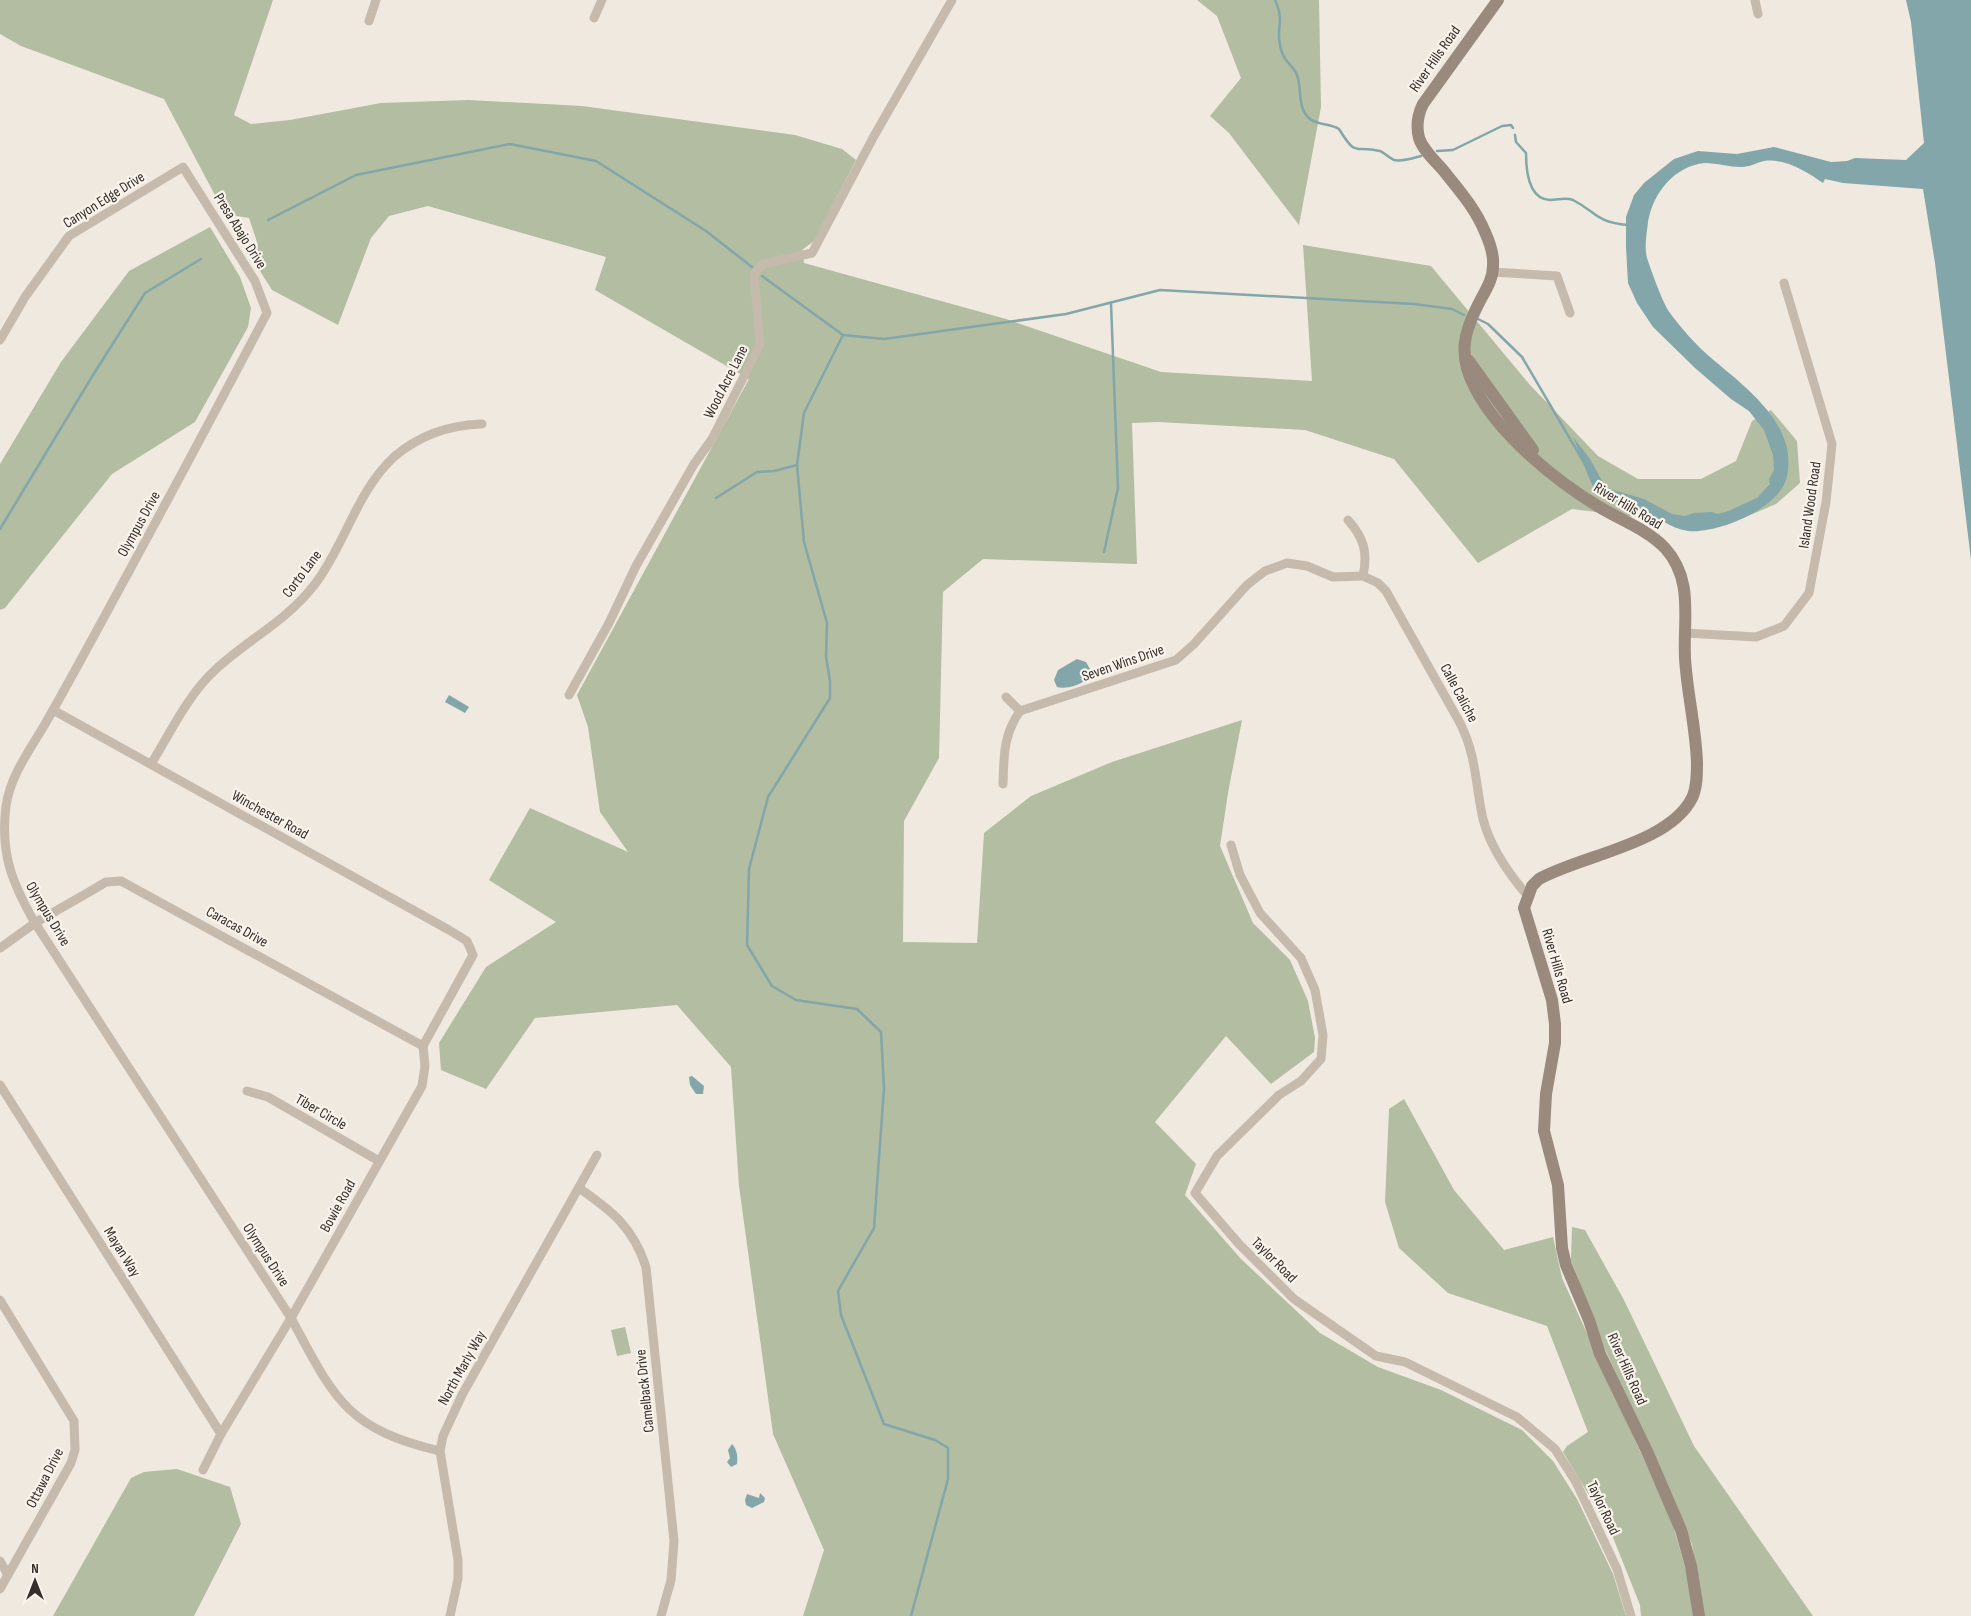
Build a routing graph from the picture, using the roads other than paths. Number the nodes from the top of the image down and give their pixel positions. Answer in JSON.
{"nodes":[{"id":1,"x":376,"y":0,"type":"edge"},
{"id":2,"x":602,"y":0,"type":"edge"},
{"id":3,"x":952,"y":0,"type":"edge"},
{"id":4,"x":1498,"y":0,"type":"edge"},
{"id":5,"x":1755,"y":0,"type":"edge"},
{"id":6,"x":1758,"y":14,"type":"dead end"},
{"id":7,"x":594,"y":18,"type":"dead end"},
{"id":8,"x":370,"y":21,"type":"dead end"},
{"id":9,"x":183,"y":167,"type":"joint"},
{"id":10,"x":1492,"y":272,"type":"junction"},
{"id":11,"x":1784,"y":283,"type":"dead end"},
{"id":12,"x":267,"y":313,"type":"joint"},
{"id":13,"x":1570,"y":313,"type":"dead end"},
{"id":14,"x":0,"y":340,"type":"edge"},
{"id":15,"x":482,"y":424,"type":"dead end"},
{"id":16,"x":1348,"y":520,"type":"dead end"},
{"id":17,"x":1363,"y":576,"type":"junction"},
{"id":18,"x":1685,"y":634,"type":"junction"},
{"id":19,"x":569,"y":695,"type":"dead end"},
{"id":20,"x":1006,"y":696,"type":"dead end"},
{"id":21,"x":53,"y":710,"type":"junction"},
{"id":22,"x":1020,"y":711,"type":"junction"},
{"id":23,"x":151,"y":764,"type":"junction"},
{"id":24,"x":1003,"y":784,"type":"dead end"},
{"id":25,"x":1231,"y":845,"type":"dead end"},
{"id":26,"x":1527,"y":895,"type":"junction"},
{"id":27,"x":36,"y":923,"type":"junction"},
{"id":28,"x":0,"y":948,"type":"edge"},
{"id":29,"x":424,"y":1046,"type":"junction"},
{"id":30,"x":0,"y":1085,"type":"edge"},
{"id":31,"x":247,"y":1091,"type":"dead end"},
{"id":32,"x":597,"y":1155,"type":"dead end"},
{"id":33,"x":379,"y":1161,"type":"junction"},
{"id":34,"x":579,"y":1188,"type":"junction"},
{"id":35,"x":0,"y":1300,"type":"edge"},
{"id":36,"x":291,"y":1318,"type":"junction"},
{"id":37,"x":221,"y":1434,"type":"junction"},
{"id":38,"x":440,"y":1451,"type":"junction"},
{"id":39,"x":203,"y":1470,"type":"dead end"},
{"id":40,"x":0,"y":1561,"type":"edge"},
{"id":41,"x":8,"y":1575,"type":"junction"},
{"id":42,"x":0,"y":1589,"type":"edge"},
{"id":43,"x":450,"y":1616,"type":"edge"},
{"id":44,"x":661,"y":1616,"type":"edge"},
{"id":45,"x":1631,"y":1616,"type":"edge"},
{"id":46,"x":1699,"y":1616,"type":"edge"}],
"edges":[{"from":1,"to":8,"type":"street"},
{"from":2,"to":7,"type":"street"},
{"from":3,"to":19,"type":"street","name":"Wood Acre Lane"},
{"from":4,"to":10,"type":"street","name":"River Hills Road"},
{"from":5,"to":6,"type":"street"},
{"from":9,"to":12,"type":"street","name":"Presa Abajo Drive"},
{"from":9,"to":14,"type":"street","name":"Canyon Edge Drive"},
{"from":10,"to":13,"type":"street"},
{"from":10,"to":18,"type":"street","name":"River Hills Road"},
{"from":11,"to":18,"type":"street","name":"Island Wood Road"},
{"from":12,"to":21,"type":"street","name":"Olympus Drive"},
{"from":15,"to":23,"type":"street","name":"Corto Lane"},
{"from":16,"to":17,"type":"street"},
{"from":17,"to":22,"type":"street","name":"Seven Wins Drive"},
{"from":17,"to":26,"type":"street","name":"Calle Caliche"},
{"from":18,"to":26,"type":"street","name":"River Hills Road"},
{"from":20,"to":22,"type":"street"},
{"from":21,"to":23,"type":"street","name":"Winchester Road"},
{"from":21,"to":27,"type":"street","name":"Olympus Drive"},
{"from":22,"to":24,"type":"street"},
{"from":23,"to":29,"type":"street","name":"Winchester Road"},
{"from":25,"to":45,"type":"street","name":"Taylor Road"},
{"from":26,"to":46,"type":"street","name":"River Hills Road"},
{"from":27,"to":28,"type":"street","name":"Caracas Drive"},
{"from":27,"to":29,"type":"street","name":"Caracas Drive"},
{"from":27,"to":36,"type":"street","name":"Olympus Drive"},
{"from":29,"to":33,"type":"street","name":"Bowie Road"},
{"from":30,"to":37,"type":"street","name":"Mayan Way"},
{"from":31,"to":33,"type":"street","name":"Tiber Circle"},
{"from":32,"to":34,"type":"street","name":"North Marly Way"},
{"from":33,"to":36,"type":"street","name":"Bowie Road"},
{"from":34,"to":38,"type":"street","name":"North Marly Way"},
{"from":34,"to":44,"type":"street","name":"Camelback Drive"},
{"from":35,"to":41,"type":"street","name":"Ottawa Drive"},
{"from":36,"to":37,"type":"street","name":"Bowie Road"},
{"from":36,"to":38,"type":"street","name":"Olympus Drive"},
{"from":37,"to":39,"type":"street","name":"Bowie Road"},
{"from":38,"to":43,"type":"street","name":"North Marly Way"},
{"from":40,"to":41,"type":"street"},
{"from":41,"to":42,"type":"street","name":"Ottawa Drive"}]}
